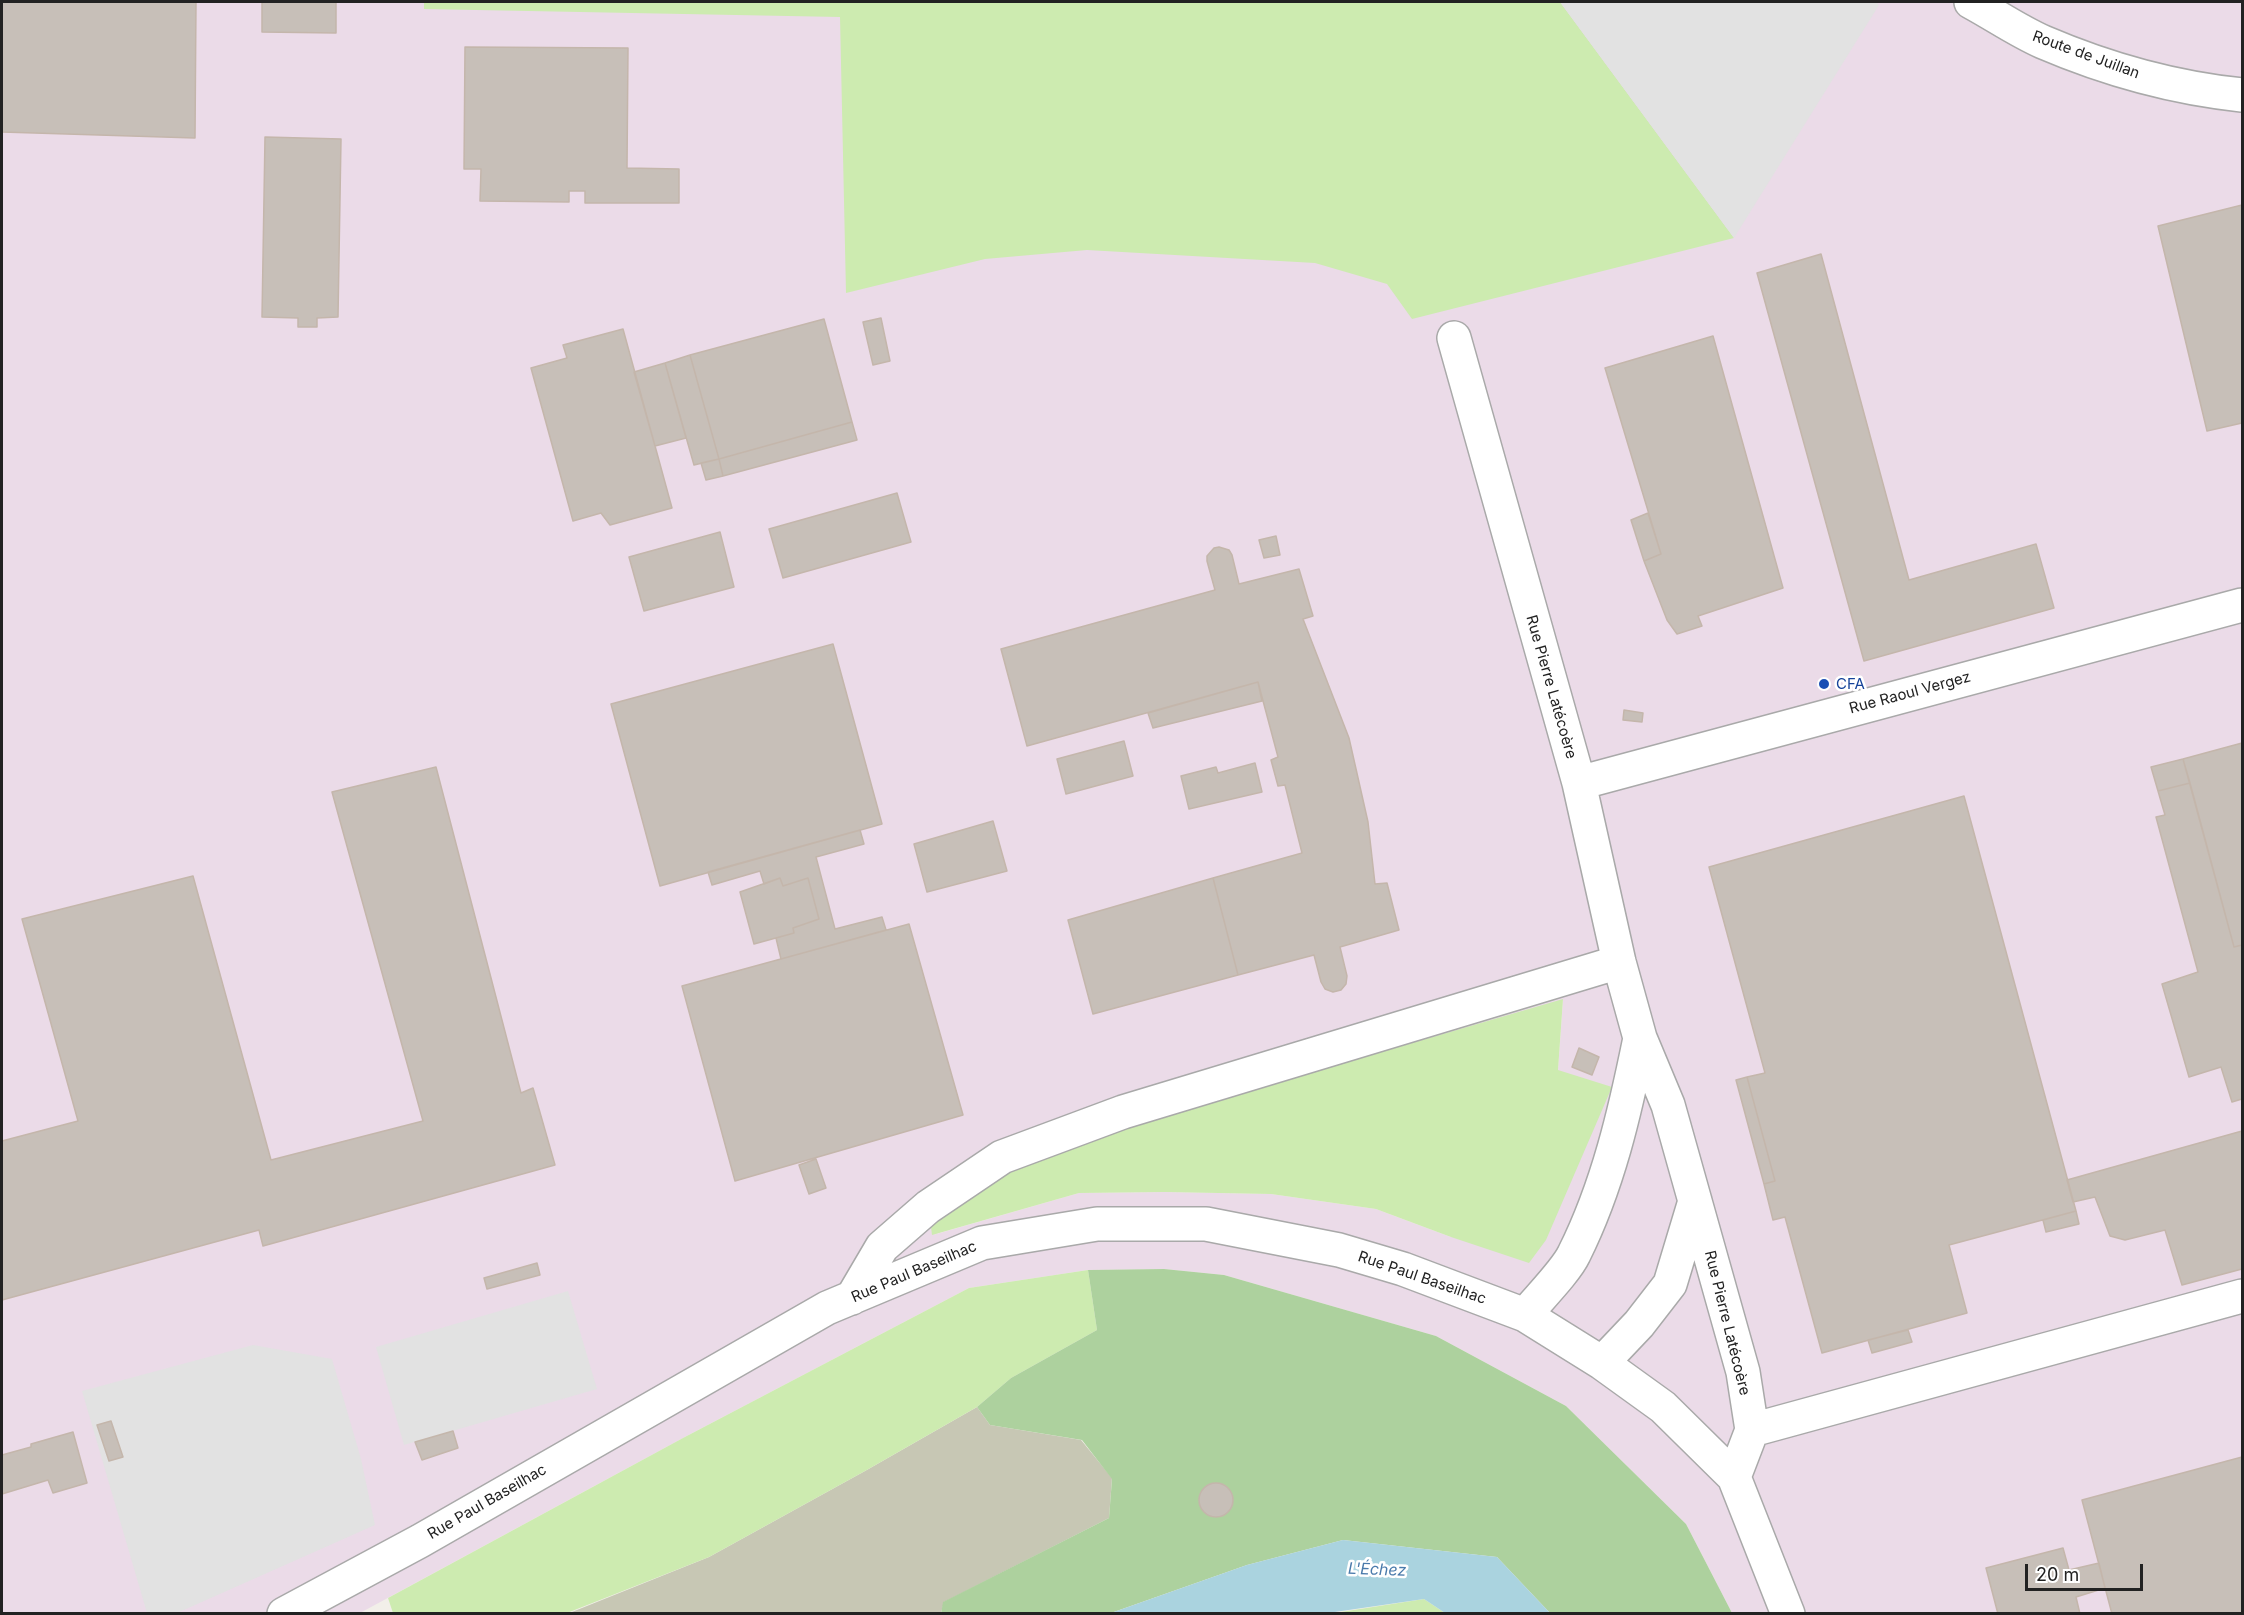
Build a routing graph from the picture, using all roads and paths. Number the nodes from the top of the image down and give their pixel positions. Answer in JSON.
{"nodes":[{"id":1,"x":1971,"y":2,"type":"edge"},
{"id":2,"x":2242,"y":95,"type":"edge"},
{"id":3,"x":1454,"y":338,"type":"dead end"},
{"id":4,"x":2242,"y":605,"type":"edge"},
{"id":5,"x":1579,"y":783,"type":"junction"},
{"id":6,"x":1619,"y":962,"type":"junction"},
{"id":7,"x":1640,"y":1038,"type":"junction"},
{"id":8,"x":1695,"y":1201,"type":"junction"},
{"id":9,"x":2242,"y":1296,"type":"edge"},
{"id":10,"x":852,"y":1298,"type":"junction"},
{"id":11,"x":1525,"y":1315,"type":"junction"},
{"id":12,"x":1602,"y":1363,"type":"junction"},
{"id":13,"x":1752,"y":1430,"type":"junction"},
{"id":14,"x":1734,"y":1476,"type":"junction"},
{"id":15,"x":284,"y":1614,"type":"edge"},
{"id":16,"x":1788,"y":1614,"type":"edge"}],
"edges":[{"from":1,"to":2,"type":"street","name":"Route de Juillan"},
{"from":3,"to":5,"type":"street","name":"Rue Pierre Latécoère"},
{"from":4,"to":5,"type":"street","name":"Rue Raoul Vergez"},
{"from":5,"to":6,"type":"street","name":"Rue Pierre Latécoère"},
{"from":6,"to":7,"type":"street","name":"Rue Pierre Latécoère"},
{"from":6,"to":10,"type":"street"},
{"from":7,"to":8,"type":"street","name":"Rue Pierre Latécoère"},
{"from":7,"to":11,"type":"street","name":"Rue Pierre Latécoère"},
{"from":8,"to":12,"type":"street","name":"Rue Pierre Latécoère"},
{"from":8,"to":13,"type":"street","name":"Rue Pierre Latécoère"},
{"from":9,"to":13,"type":"street"},
{"from":10,"to":11,"type":"street","name":"Rue Paul Baseilhac"},
{"from":10,"to":15,"type":"street","name":"Rue Paul Baseilhac"},
{"from":11,"to":12,"type":"street","name":"Rue Paul Baseilhac"},
{"from":12,"to":14,"type":"street","name":"Rue Paul Baseilhac"},
{"from":13,"to":14,"type":"street"},
{"from":14,"to":16,"type":"street"}]}
